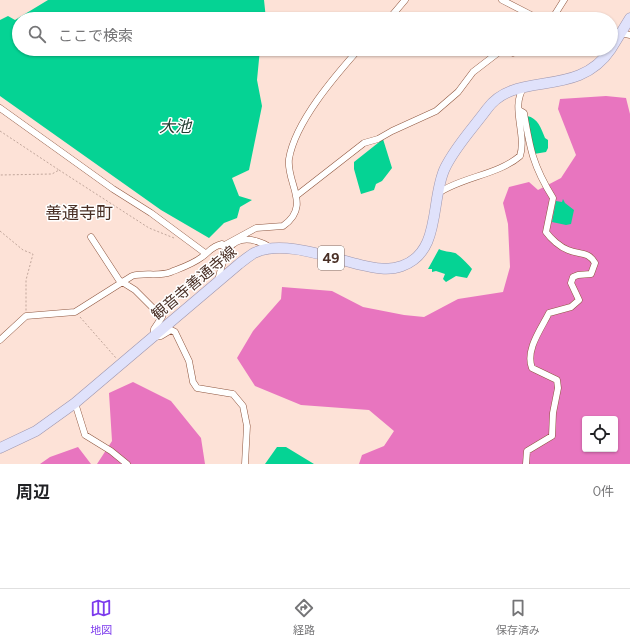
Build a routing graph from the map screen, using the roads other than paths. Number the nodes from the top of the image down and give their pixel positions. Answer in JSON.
{"nodes":[{"id":1,"x":502,"y":0,"type":"edge"},
{"id":2,"x":564,"y":0,"type":"edge"},
{"id":3,"x":403,"y":1,"type":"edge"},
{"id":4,"x":394,"y":12,"type":"edge"},
{"id":5,"x":525,"y":12,"type":"edge"},
{"id":6,"x":556,"y":12,"type":"edge"},
{"id":7,"x":630,"y":18,"type":"edge"},
{"id":8,"x":621,"y":33,"type":"edge"},
{"id":9,"x":354,"y":56,"type":"edge"},
{"id":10,"x":494,"y":56,"type":"edge"},
{"id":11,"x":604,"y":56,"type":"edge"},
{"id":12,"x":524,"y":87,"type":"junction"},
{"id":13,"x":0,"y":108,"type":"edge"},
{"id":14,"x":519,"y":110,"type":"junction"},
{"id":15,"x":437,"y":194,"type":"junction"},
{"id":16,"x":296,"y":196,"type":"junction"},
{"id":17,"x":91,"y":237,"type":"dead end"},
{"id":18,"x":225,"y":248,"type":"junction"},
{"id":19,"x":271,"y":249,"type":"junction"},
{"id":20,"x":205,"y":253,"type":"junction"},
{"id":21,"x":123,"y":281,"type":"junction"},
{"id":22,"x":217,"y":282,"type":"junction"},
{"id":23,"x":154,"y":337,"type":"junction"},
{"id":24,"x":0,"y":340,"type":"edge"},
{"id":25,"x":75,"y":403,"type":"junction"},
{"id":26,"x":0,"y":448,"type":"edge"},
{"id":27,"x":127,"y":464,"type":"edge"},
{"id":28,"x":245,"y":464,"type":"edge"},
{"id":29,"x":526,"y":464,"type":"edge"}],
"edges":[{"from":1,"to":5,"type":"street"},
{"from":2,"to":6,"type":"street"},
{"from":3,"to":4,"type":"street"},
{"from":7,"to":8,"type":"main road","name":"観音寺善通寺線","number":"49"},
{"from":9,"to":16,"type":"street"},
{"from":10,"to":16,"type":"street"},
{"from":11,"to":12,"type":"main road","name":"観音寺善通寺線","number":"49"},
{"from":12,"to":14,"type":"street"},
{"from":12,"to":15,"type":"main road","name":"観音寺善通寺線","number":"49"},
{"from":13,"to":20,"type":"street"},
{"from":14,"to":15,"type":"street"},
{"from":14,"to":29,"type":"street"},
{"from":15,"to":19,"type":"main road","name":"観音寺善通寺線","number":"49"},
{"from":16,"to":18,"type":"street"},
{"from":17,"to":21,"type":"street"},
{"from":18,"to":19,"type":"street"},
{"from":18,"to":20,"type":"street"},
{"from":18,"to":22,"type":"street"},
{"from":19,"to":22,"type":"main road","name":"観音寺善通寺線","number":"49"},
{"from":20,"to":21,"type":"street"},
{"from":21,"to":23,"type":"street"},
{"from":21,"to":24,"type":"street"},
{"from":22,"to":23,"type":"main road","name":"観音寺善通寺線","number":"49"},
{"from":23,"to":25,"type":"main road","name":"観音寺善通寺線","number":"49"},
{"from":23,"to":28,"type":"street"},
{"from":25,"to":26,"type":"main road","name":"観音寺善通寺線","number":"49"},
{"from":25,"to":27,"type":"street"}]}
